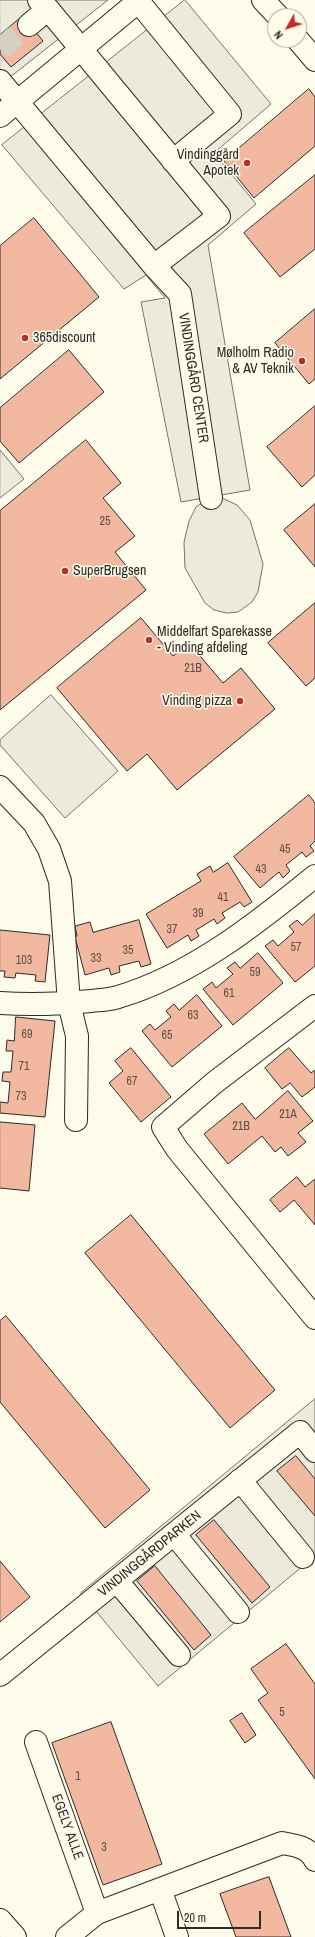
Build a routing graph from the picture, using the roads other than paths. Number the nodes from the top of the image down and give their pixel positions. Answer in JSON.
{"nodes":[{"id":1,"x":139,"y":0,"type":"edge"},
{"id":2,"x":263,"y":0,"type":"edge"},
{"id":3,"x":44,"y":4,"type":"edge"},
{"id":4,"x":270,"y":8,"type":"edge"},
{"id":5,"x":29,"y":24,"type":"tunnel mouth"},
{"id":6,"x":305,"y":48,"type":"edge"},
{"id":7,"x":82,"y":50,"type":"junction"},
{"id":8,"x":315,"y":60,"type":"edge"},
{"id":9,"x":0,"y":82,"type":"edge"},
{"id":10,"x":17,"y":103,"type":"junction"},
{"id":11,"x":0,"y":116,"type":"edge"},
{"id":12,"x":173,"y":161,"type":"junction"},
{"id":13,"x":154,"y":266,"type":"junction"},
{"id":14,"x":211,"y":498,"type":"dead end"},
{"id":15,"x":1,"y":791,"type":"edge"},
{"id":16,"x":315,"y":876,"type":"edge"},
{"id":17,"x":0,"y":1003,"type":"edge"},
{"id":18,"x":69,"y":1003,"type":"junction"},
{"id":19,"x":315,"y":1007,"type":"edge"},
{"id":20,"x":76,"y":1120,"type":"dead end"},
{"id":21,"x":315,"y":1318,"type":"edge"},
{"id":22,"x":315,"y":1451,"type":"edge"},
{"id":23,"x":240,"y":1480,"type":"junction"},
{"id":24,"x":174,"y":1534,"type":"junction"},
{"id":25,"x":303,"y":1557,"type":"dead end"},
{"id":26,"x":116,"y":1581,"type":"junction"},
{"id":27,"x":238,"y":1612,"type":"dead end"},
{"id":28,"x":179,"y":1655,"type":"dead end"},
{"id":29,"x":0,"y":1675,"type":"edge"},
{"id":30,"x":36,"y":1742,"type":"dead end"},
{"id":31,"x":315,"y":1860,"type":"edge"},
{"id":32,"x":160,"y":1889,"type":"junction"},
{"id":33,"x":97,"y":1913,"type":"junction"},
{"id":34,"x":0,"y":1920,"type":"edge"},
{"id":35,"x":15,"y":1937,"type":"edge"},
{"id":36,"x":67,"y":1937,"type":"edge"},
{"id":37,"x":177,"y":1937,"type":"edge"}],
"edges":[{"from":1,"to":7,"type":"street"},
{"from":1,"to":12,"type":"street"},
{"from":2,"to":4,"type":"street"},
{"from":3,"to":5,"type":"street"},
{"from":3,"to":7,"type":"street"},
{"from":6,"to":8,"type":"street"},
{"from":7,"to":10,"type":"street"},
{"from":7,"to":12,"type":"street"},
{"from":9,"to":10,"type":"street","name":"VINDINGGÅRD CENTER"},
{"from":10,"to":11,"type":"street"},
{"from":10,"to":13,"type":"street","name":"VINDINGGÅRD CENTER"},
{"from":12,"to":13,"type":"street"},
{"from":13,"to":14,"type":"street","name":"VINDINGGÅRD CENTER"},
{"from":15,"to":18,"type":"street"},
{"from":16,"to":18,"type":"street"},
{"from":17,"to":18,"type":"street"},
{"from":18,"to":20,"type":"street"},
{"from":19,"to":21,"type":"street"},
{"from":22,"to":23,"type":"street","name":"VINDINGGÅRDPARKEN"},
{"from":23,"to":24,"type":"street","name":"VINDINGGÅRDPARKEN"},
{"from":23,"to":25,"type":"street"},
{"from":24,"to":26,"type":"street","name":"VINDINGGÅRDPARKEN"},
{"from":24,"to":27,"type":"street"},
{"from":26,"to":28,"type":"street"},
{"from":26,"to":29,"type":"street","name":"VINDINGGÅRDPARKEN"},
{"from":30,"to":33,"type":"street","name":"EGELY ALLE"},
{"from":31,"to":32,"type":"street"},
{"from":32,"to":33,"type":"street"},
{"from":32,"to":37,"type":"street"},
{"from":33,"to":36,"type":"street"},
{"from":34,"to":35,"type":"street"}]}
